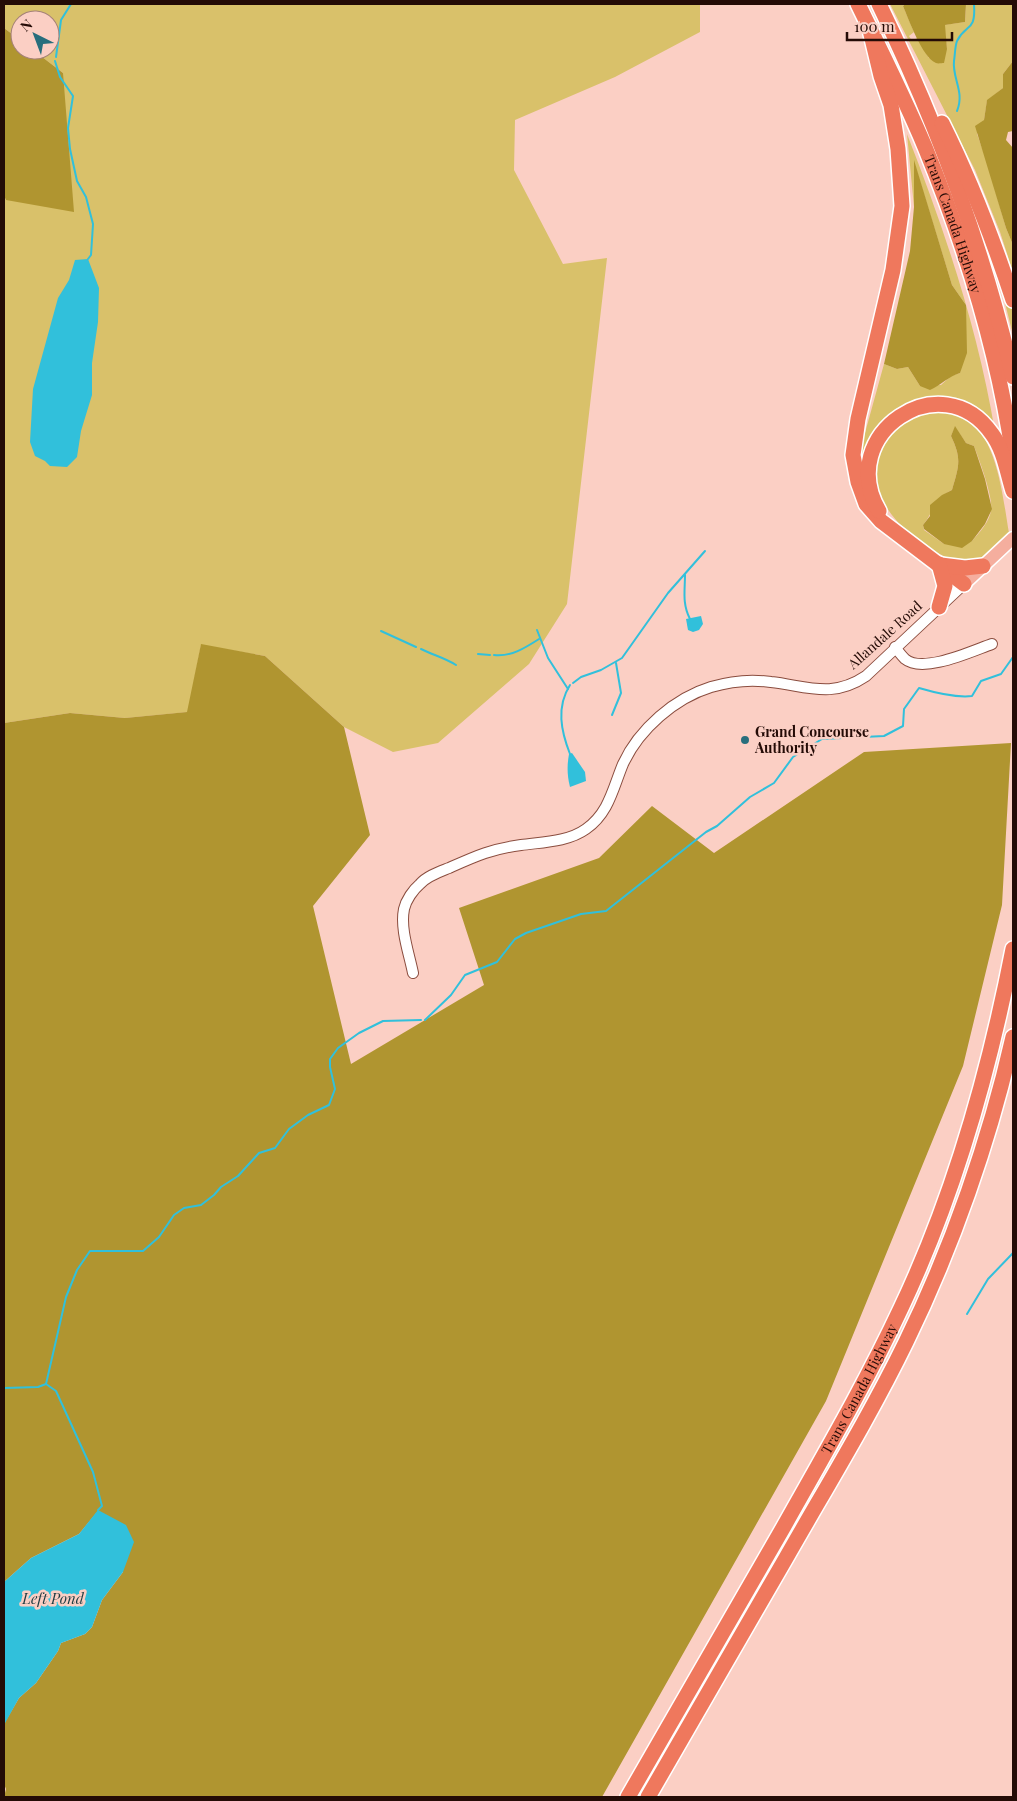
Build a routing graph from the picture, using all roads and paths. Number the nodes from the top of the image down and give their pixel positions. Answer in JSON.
{"nodes":[{"id":1,"x":858,"y":4,"type":"edge"},
{"id":2,"x":879,"y":4,"type":"edge"},
{"id":3,"x":870,"y":30,"type":"junction"},
{"id":4,"x":905,"y":57,"type":"junction"},
{"id":5,"x":1013,"y":300,"type":"edge"},
{"id":6,"x":1013,"y":377,"type":"edge"},
{"id":7,"x":1013,"y":456,"type":"edge"},
{"id":8,"x":1013,"y":491,"type":"edge"},
{"id":9,"x":899,"y":535,"type":"junction"},
{"id":10,"x":1013,"y":538,"type":"edge"},
{"id":11,"x":939,"y":564,"type":"junction"},
{"id":12,"x":983,"y":566,"type":"junction"},
{"id":13,"x":964,"y":584,"type":"junction"},
{"id":14,"x":939,"y":607,"type":"junction"},
{"id":15,"x":992,"y":644,"type":"dead end"},
{"id":16,"x":895,"y":647,"type":"junction"},
{"id":17,"x":1013,"y":949,"type":"edge"},
{"id":18,"x":413,"y":973,"type":"dead end"},
{"id":19,"x":1013,"y":1037,"type":"edge"},
{"id":20,"x":628,"y":1797,"type":"edge"},
{"id":21,"x":648,"y":1797,"type":"edge"}],
"edges":[{"from":1,"to":3,"type":"highway","name":"Trans Canada Highway"},
{"from":2,"to":4,"type":"highway","name":"Trans Canada Highway"},
{"from":3,"to":7,"type":"highway","name":"Trans Canada Highway"},
{"from":3,"to":9,"type":"highway"},
{"from":4,"to":5,"type":"highway"},
{"from":4,"to":6,"type":"highway","name":"Trans Canada Highway"},
{"from":8,"to":9,"type":"highway"},
{"from":9,"to":11,"type":"highway"},
{"from":10,"to":12,"type":"main road","name":"Allandale Road"},
{"from":11,"to":12,"type":"highway"},
{"from":11,"to":13,"type":"highway"},
{"from":11,"to":14,"type":"highway"},
{"from":12,"to":13,"type":"main road","name":"Allandale Road"},
{"from":13,"to":14,"type":"street","name":"Allandale Road"},
{"from":14,"to":16,"type":"street","name":"Allandale Road"},
{"from":15,"to":16,"type":"street"},
{"from":16,"to":18,"type":"street","name":"Allandale Road"},
{"from":17,"to":20,"type":"highway","name":"Trans Canada Highway"},
{"from":19,"to":21,"type":"highway","name":"Trans Canada Highway"}]}
